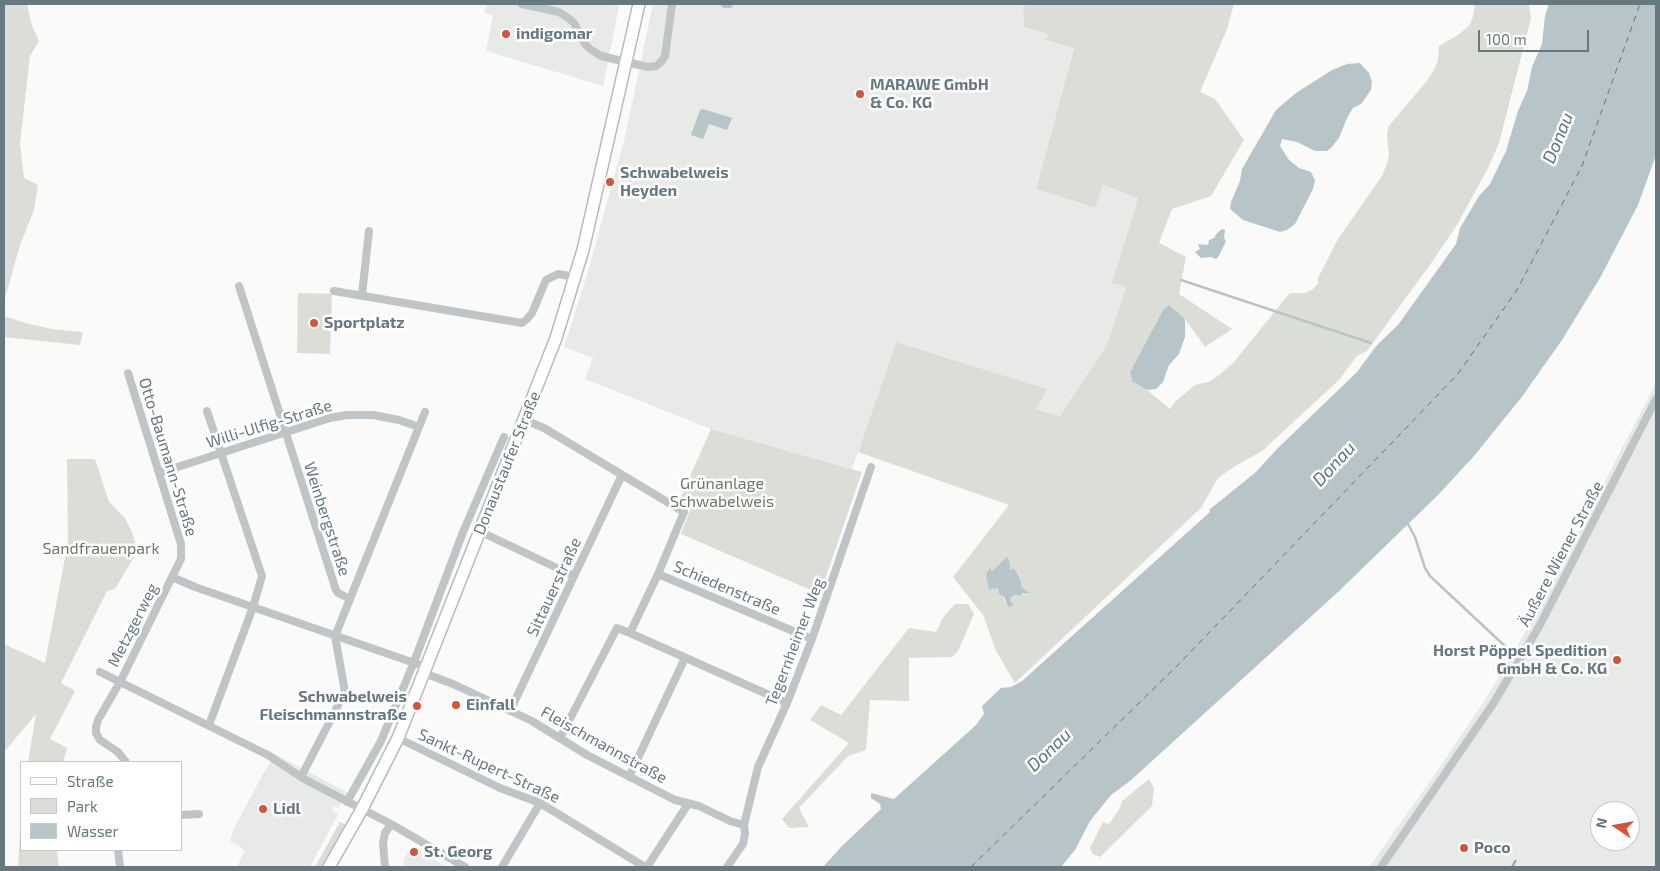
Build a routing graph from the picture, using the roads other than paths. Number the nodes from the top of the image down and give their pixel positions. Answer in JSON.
{"nodes":[{"id":1,"x":522,"y":4,"type":"edge"},
{"id":2,"x":639,"y":4,"type":"edge"},
{"id":3,"x":672,"y":4,"type":"edge"},
{"id":4,"x":725,"y":4,"type":"edge"},
{"id":5,"x":729,"y":4,"type":"edge"},
{"id":6,"x":626,"y":62,"type":"junction"},
{"id":7,"x":369,"y":231,"type":"dead end"},
{"id":8,"x":576,"y":277,"type":"junction"},
{"id":9,"x":239,"y":286,"type":"dead end"},
{"id":10,"x":334,"y":291,"type":"dead end"},
{"id":11,"x":362,"y":295,"type":"junction"},
{"id":12,"x":128,"y":373,"type":"dead end"},
{"id":13,"x":1656,"y":399,"type":"edge"},
{"id":14,"x":207,"y":411,"type":"dead end"},
{"id":15,"x":425,"y":412,"type":"dead end"},
{"id":16,"x":525,"y":420,"type":"junction"},
{"id":17,"x":419,"y":427,"type":"junction"},
{"id":18,"x":284,"y":432,"type":"junction"},
{"id":19,"x":504,"y":437,"type":"dead end"},
{"id":20,"x":221,"y":452,"type":"junction"},
{"id":21,"x":870,"y":467,"type":"dead end"},
{"id":22,"x":159,"y":473,"type":"junction"},
{"id":23,"x":622,"y":475,"type":"junction"},
{"id":24,"x":479,"y":531,"type":"junction"},
{"id":25,"x":658,"y":574,"type":"junction"},
{"id":26,"x":574,"y":576,"type":"junction"},
{"id":27,"x":172,"y":577,"type":"junction"},
{"id":28,"x":350,"y":598,"type":"junction"},
{"id":29,"x":253,"y":607,"type":"junction"},
{"id":30,"x":630,"y":633,"type":"junction"},
{"id":31,"x":335,"y":636,"type":"junction"},
{"id":32,"x":812,"y":640,"type":"junction"},
{"id":33,"x":685,"y":658,"type":"junction"},
{"id":34,"x":414,"y":662,"type":"junction"},
{"id":35,"x":425,"y":670,"type":"junction"},
{"id":36,"x":100,"y":672,"type":"dead end"},
{"id":37,"x":120,"y":682,"type":"junction"},
{"id":38,"x":787,"y":703,"type":"junction"},
{"id":39,"x":510,"y":710,"type":"junction"},
{"id":40,"x":209,"y":725,"type":"junction"},
{"id":41,"x":398,"y":738,"type":"junction"},
{"id":42,"x":560,"y":738,"type":"junction"},
{"id":43,"x":125,"y":761,"type":"edge"},
{"id":44,"x":301,"y":776,"type":"junction"},
{"id":45,"x":629,"y":777,"type":"junction"},
{"id":46,"x":348,"y":802,"type":"junction"},
{"id":47,"x":540,"y":803,"type":"junction"},
{"id":48,"x":688,"y":804,"type":"junction"},
{"id":49,"x":362,"y":810,"type":"junction"},
{"id":50,"x":199,"y":814,"type":"dead end"},
{"id":51,"x":182,"y":816,"type":"edge"},
{"id":52,"x":390,"y":824,"type":"junction"},
{"id":53,"x":744,"y":825,"type":"junction"},
{"id":54,"x":118,"y":851,"type":"edge"},
{"id":55,"x":120,"y":867,"type":"edge"},
{"id":56,"x":330,"y":867,"type":"edge"},
{"id":57,"x":385,"y":867,"type":"edge"},
{"id":58,"x":465,"y":867,"type":"edge"},
{"id":59,"x":502,"y":867,"type":"edge"},
{"id":60,"x":646,"y":867,"type":"edge"},
{"id":61,"x":727,"y":867,"type":"edge"},
{"id":62,"x":1381,"y":867,"type":"edge"}],
"edges":[{"from":1,"to":6,"type":"street"},
{"from":2,"to":6,"type":"main road","name":"Donaustaufer Straße"},
{"from":3,"to":6,"type":"street"},
{"from":4,"to":5,"type":"street"},
{"from":6,"to":8,"type":"main road","name":"Donaustaufer Straße"},
{"from":7,"to":11,"type":"street"},
{"from":8,"to":11,"type":"street"},
{"from":8,"to":16,"type":"main road","name":"Donaustaufer Straße"},
{"from":9,"to":18,"type":"street","name":"Weinbergstraße"},
{"from":10,"to":11,"type":"street"},
{"from":12,"to":22,"type":"street","name":"Otto-Baumann-Straße"},
{"from":13,"to":62,"type":"street","name":"Äußere Wiener Straße"},
{"from":14,"to":20,"type":"street"},
{"from":15,"to":17,"type":"street"},
{"from":16,"to":23,"type":"street"},
{"from":16,"to":24,"type":"main road","name":"Donaustaufer Straße"},
{"from":17,"to":18,"type":"street","name":"Willi-Ulfig-Straße"},
{"from":17,"to":28,"type":"street"},
{"from":18,"to":20,"type":"street","name":"Willi-Ulfig-Straße"},
{"from":18,"to":28,"type":"street","name":"Weinbergstraße"},
{"from":19,"to":34,"type":"street","name":"Donaustaufer Straße"},
{"from":20,"to":22,"type":"street","name":"Willi-Ulfig-Straße"},
{"from":20,"to":29,"type":"street"},
{"from":21,"to":32,"type":"street","name":"Tegernheimer Weg"},
{"from":22,"to":27,"type":"street","name":"Otto-Baumann-Straße"},
{"from":23,"to":25,"type":"street"},
{"from":23,"to":26,"type":"street","name":"Sittauerstraße"},
{"from":24,"to":26,"type":"street"},
{"from":24,"to":35,"type":"main road","name":"Donaustaufer Straße"},
{"from":25,"to":30,"type":"street"},
{"from":25,"to":32,"type":"street","name":"Schiedenstraße"},
{"from":26,"to":39,"type":"street","name":"Sittauerstraße"},
{"from":27,"to":29,"type":"street","name":"Metzgerweg"},
{"from":27,"to":37,"type":"street","name":"Metzgerweg"},
{"from":28,"to":31,"type":"street","name":"Weinbergstraße"},
{"from":29,"to":31,"type":"street","name":"Metzgerweg"},
{"from":29,"to":40,"type":"street"},
{"from":30,"to":33,"type":"street"},
{"from":30,"to":42,"type":"street"},
{"from":31,"to":34,"type":"street","name":"Metzgerweg"},
{"from":31,"to":44,"type":"street"},
{"from":32,"to":38,"type":"street","name":"Tegernheimer Weg"},
{"from":33,"to":38,"type":"street"},
{"from":33,"to":45,"type":"street"},
{"from":34,"to":35,"type":"street","name":"Metzgerweg"},
{"from":34,"to":46,"type":"street","name":"Donaustaufer Straße"},
{"from":35,"to":39,"type":"street","name":"Fleischmannstraße"},
{"from":35,"to":41,"type":"main road","name":"Donaustaufer Straße"},
{"from":36,"to":37,"type":"street","name":"Metzgerweg"},
{"from":37,"to":40,"type":"street","name":"Metzgerweg"},
{"from":37,"to":43,"type":"street"},
{"from":38,"to":53,"type":"street","name":"Tegernheimer Weg"},
{"from":39,"to":42,"type":"street","name":"Fleischmannstraße"},
{"from":40,"to":44,"type":"street","name":"Metzgerweg"},
{"from":41,"to":47,"type":"street","name":"Sankt-Rupert-Straße"},
{"from":41,"to":49,"type":"main road","name":"Donaustaufer Straße"},
{"from":42,"to":45,"type":"street","name":"Fleischmannstraße"},
{"from":44,"to":46,"type":"street","name":"Metzgerweg"},
{"from":45,"to":48,"type":"street","name":"Fleischmannstraße"},
{"from":46,"to":49,"type":"street","name":"Metzgerweg"},
{"from":47,"to":59,"type":"street"},
{"from":47,"to":60,"type":"street","name":"Sankt-Rupert-Straße"},
{"from":48,"to":53,"type":"street","name":"Fleischmannstraße"},
{"from":48,"to":60,"type":"street"},
{"from":49,"to":52,"type":"street","name":"Metzgerweg"},
{"from":49,"to":56,"type":"main road","name":"Donaustaufer Straße"},
{"from":50,"to":51,"type":"street"},
{"from":52,"to":57,"type":"street"},
{"from":52,"to":58,"type":"street","name":"Metzgerweg"},
{"from":53,"to":61,"type":"street","name":"Tegernheimer Weg"},
{"from":54,"to":55,"type":"street"}]}
